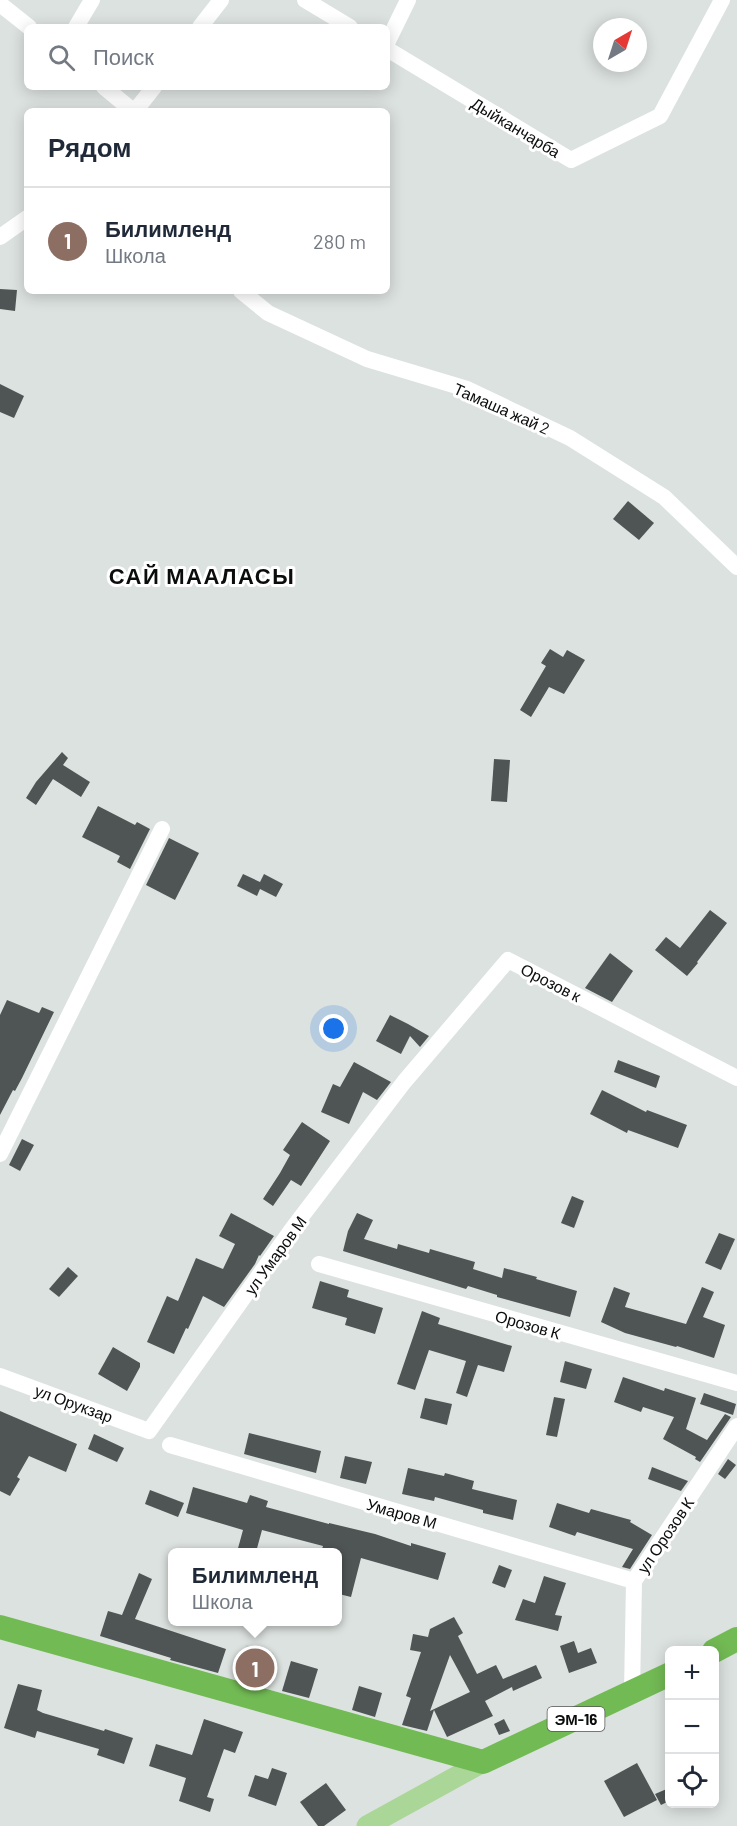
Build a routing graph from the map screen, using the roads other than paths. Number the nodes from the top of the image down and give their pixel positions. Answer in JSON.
{"nodes":[{"id":1,"x":92,"y":0,"type":"edge"},
{"id":2,"x":221,"y":0,"type":"edge"},
{"id":3,"x":305,"y":0,"type":"edge"},
{"id":4,"x":408,"y":0,"type":"edge"},
{"id":5,"x":722,"y":0,"type":"edge"},
{"id":6,"x":0,"y":4,"type":"edge"},
{"id":7,"x":25,"y":24,"type":"edge"},
{"id":8,"x":78,"y":24,"type":"edge"},
{"id":9,"x":202,"y":24,"type":"edge"},
{"id":10,"x":345,"y":24,"type":"edge"},
{"id":11,"x":390,"y":37,"type":"edge"},
{"id":12,"x":390,"y":51,"type":"edge"},
{"id":13,"x":152,"y":90,"type":"edge"},
{"id":14,"x":109,"y":98,"type":"edge"},
{"id":15,"x":128,"y":108,"type":"edge"},
{"id":16,"x":136,"y":108,"type":"edge"},
{"id":17,"x":24,"y":220,"type":"edge"},
{"id":18,"x":0,"y":237,"type":"edge"},
{"id":19,"x":245,"y":294,"type":"edge"},
{"id":20,"x":737,"y":567,"type":"edge"},
{"id":21,"x":162,"y":829,"type":"dead end"},
{"id":22,"x":737,"y":1078,"type":"edge"},
{"id":23,"x":404,"y":1082,"type":"joint"},
{"id":24,"x":0,"y":1154,"type":"edge"},
{"id":25,"x":319,"y":1264,"type":"dead end"},
{"id":26,"x":0,"y":1376,"type":"edge"},
{"id":27,"x":737,"y":1383,"type":"edge"},
{"id":28,"x":737,"y":1426,"type":"edge"},
{"id":29,"x":149,"y":1431,"type":"joint"},
{"id":30,"x":170,"y":1444,"type":"dead end"},
{"id":31,"x":634,"y":1581,"type":"junction"},
{"id":32,"x":0,"y":1627,"type":"edge"},
{"id":33,"x":737,"y":1639,"type":"edge"},
{"id":34,"x":719,"y":1648,"type":"edge"},
{"id":35,"x":665,"y":1676,"type":"edge"},
{"id":36,"x":632,"y":1692,"type":"junction"},
{"id":37,"x":483,"y":1762,"type":"junction"},
{"id":38,"x":396,"y":1820,"type":"edge"},
{"id":39,"x":367,"y":1826,"type":"edge"}],
"edges":[{"from":1,"to":8,"type":"street"},
{"from":2,"to":9,"type":"street"},
{"from":3,"to":10,"type":"street"},
{"from":4,"to":11,"type":"street"},
{"from":5,"to":12,"type":"street","name":"Дыйканчарба"},
{"from":6,"to":7,"type":"street"},
{"from":13,"to":16,"type":"street"},
{"from":14,"to":15,"type":"street"},
{"from":17,"to":18,"type":"street"},
{"from":19,"to":20,"type":"street","name":"Тамаша жай 2"},
{"from":21,"to":24,"type":"street"},
{"from":22,"to":23,"type":"street","name":"Орозов к"},
{"from":23,"to":29,"type":"street","name":"ул Умаров М"},
{"from":25,"to":27,"type":"street","name":"Орозов К"},
{"from":26,"to":29,"type":"street","name":"ул Орукзар"},
{"from":28,"to":31,"type":"street","name":"ул Орозов К"},
{"from":30,"to":31,"type":"street","name":"Умаров М"},
{"from":31,"to":36,"type":"street","name":"ул Орозов К"},
{"from":32,"to":37,"type":"highway"},
{"from":33,"to":34,"type":"highway"},
{"from":35,"to":36,"type":"highway","number":"ЭМ-16"},
{"from":36,"to":37,"type":"highway","number":"ЭМ-16"},
{"from":37,"to":38,"type":"main road"},
{"from":38,"to":39,"type":"main road"}]}
